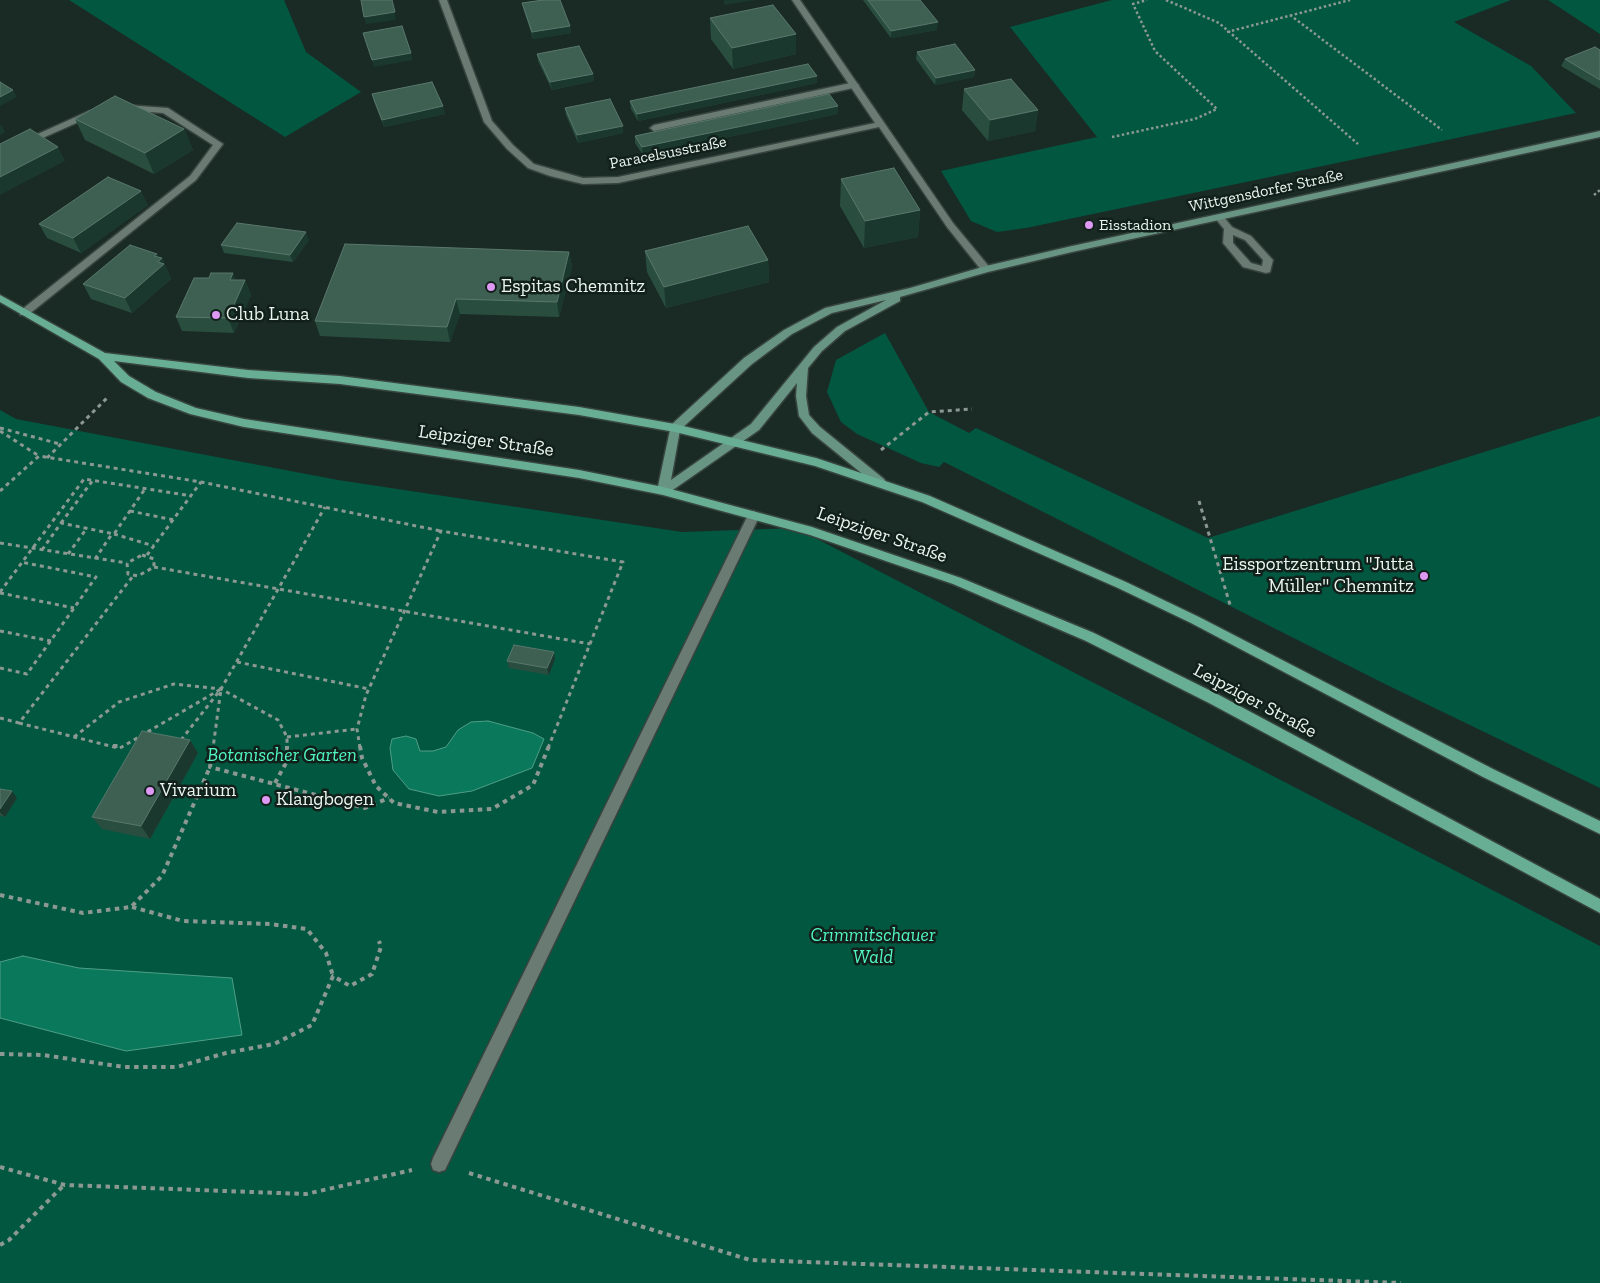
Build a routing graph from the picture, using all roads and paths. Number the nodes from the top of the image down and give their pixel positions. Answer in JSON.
{"nodes":[{"id":1,"x":443,"y":0,"type":"edge"},
{"id":2,"x":796,"y":0,"type":"edge"},
{"id":3,"x":1146,"y":0,"type":"edge"},
{"id":4,"x":1166,"y":0,"type":"edge"},
{"id":5,"x":1350,"y":0,"type":"edge"},
{"id":6,"x":1290,"y":16,"type":"junction"},
{"id":7,"x":1227,"y":32,"type":"junction"},
{"id":8,"x":855,"y":85,"type":"junction"},
{"id":9,"x":113,"y":108,"type":"edge"},
{"id":10,"x":95,"y":111,"type":"edge"},
{"id":11,"x":881,"y":124,"type":"junction"},
{"id":12,"x":654,"y":128,"type":"dead end"},
{"id":13,"x":1442,"y":130,"type":"dead end"},
{"id":14,"x":1600,"y":134,"type":"edge"},
{"id":15,"x":1112,"y":137,"type":"dead end"},
{"id":16,"x":1358,"y":144,"type":"dead end"},
{"id":17,"x":0,"y":154,"type":"edge"},
{"id":18,"x":1600,"y":190,"type":"edge"},
{"id":19,"x":1594,"y":195,"type":"dead end"},
{"id":20,"x":1220,"y":218,"type":"junction"},
{"id":21,"x":1229,"y":230,"type":"junction"},
{"id":22,"x":986,"y":269,"type":"junction"},
{"id":23,"x":912,"y":291,"type":"junction"},
{"id":24,"x":0,"y":298,"type":"edge"},
{"id":25,"x":24,"y":312,"type":"junction"},
{"id":26,"x":103,"y":356,"type":"junction"},
{"id":27,"x":803,"y":367,"type":"junction"},
{"id":28,"x":125,"y":380,"type":"junction"},
{"id":29,"x":972,"y":409,"type":"dead end"},
{"id":30,"x":675,"y":428,"type":"junction"},
{"id":31,"x":0,"y":430,"type":"edge"},
{"id":32,"x":734,"y":442,"type":"junction"},
{"id":33,"x":60,"y":444,"type":"junction"},
{"id":34,"x":38,"y":456,"type":"junction"},
{"id":35,"x":47,"y":458,"type":"junction"},
{"id":36,"x":860,"y":466,"type":"junction"},
{"id":37,"x":94,"y":480,"type":"junction"},
{"id":38,"x":201,"y":482,"type":"junction"},
{"id":39,"x":880,"y":482,"type":"junction"},
{"id":40,"x":145,"y":489,"type":"junction"},
{"id":41,"x":0,"y":491,"type":"edge"},
{"id":42,"x":663,"y":491,"type":"junction"},
{"id":43,"x":192,"y":496,"type":"junction"},
{"id":44,"x":1199,"y":501,"type":"dead end"},
{"id":45,"x":325,"y":507,"type":"junction"},
{"id":46,"x":130,"y":511,"type":"junction"},
{"id":47,"x":754,"y":515,"type":"junction"},
{"id":48,"x":174,"y":520,"type":"junction"},
{"id":49,"x":62,"y":523,"type":"junction"},
{"id":50,"x":87,"y":528,"type":"junction"},
{"id":51,"x":441,"y":531,"type":"junction"},
{"id":52,"x":113,"y":534,"type":"junction"},
{"id":53,"x":0,"y":543,"type":"edge"},
{"id":54,"x":155,"y":546,"type":"junction"},
{"id":55,"x":30,"y":549,"type":"junction"},
{"id":56,"x":42,"y":550,"type":"junction"},
{"id":57,"x":68,"y":554,"type":"junction"},
{"id":58,"x":147,"y":555,"type":"junction"},
{"id":59,"x":95,"y":559,"type":"junction"},
{"id":60,"x":21,"y":562,"type":"junction"},
{"id":61,"x":127,"y":563,"type":"junction"},
{"id":62,"x":154,"y":567,"type":"junction"},
{"id":63,"x":133,"y":576,"type":"junction"},
{"id":64,"x":279,"y":590,"type":"junction"},
{"id":65,"x":0,"y":592,"type":"edge"},
{"id":66,"x":74,"y":608,"type":"junction"},
{"id":67,"x":405,"y":613,"type":"junction"},
{"id":68,"x":0,"y":631,"type":"edge"},
{"id":69,"x":51,"y":641,"type":"junction"},
{"id":70,"x":590,"y":644,"type":"junction"},
{"id":71,"x":1242,"y":645,"type":"junction"},
{"id":72,"x":237,"y":662,"type":"junction"},
{"id":73,"x":0,"y":668,"type":"edge"},
{"id":74,"x":221,"y":689,"type":"junction"},
{"id":75,"x":369,"y":689,"type":"junction"},
{"id":76,"x":0,"y":718,"type":"edge"},
{"id":77,"x":19,"y":723,"type":"junction"},
{"id":78,"x":357,"y":729,"type":"junction"},
{"id":79,"x":74,"y":737,"type":"junction"},
{"id":80,"x":287,"y":737,"type":"junction"},
{"id":81,"x":135,"y":739,"type":"junction"},
{"id":82,"x":145,"y":740,"type":"edge"},
{"id":83,"x":179,"y":745,"type":"edge"},
{"id":84,"x":210,"y":767,"type":"junction"},
{"id":85,"x":275,"y":784,"type":"junction"},
{"id":86,"x":389,"y":798,"type":"junction"},
{"id":87,"x":1600,"y":828,"type":"edge"},
{"id":88,"x":0,"y":895,"type":"edge"},
{"id":89,"x":1600,"y":906,"type":"edge"},
{"id":90,"x":131,"y":907,"type":"junction"},
{"id":91,"x":379,"y":941,"type":"dead end"},
{"id":92,"x":333,"y":976,"type":"junction"},
{"id":93,"x":0,"y":1054,"type":"edge"},
{"id":94,"x":439,"y":1164,"type":"junction"},
{"id":95,"x":0,"y":1167,"type":"edge"},
{"id":96,"x":65,"y":1184,"type":"junction"},
{"id":97,"x":0,"y":1245,"type":"edge"},
{"id":98,"x":1401,"y":1283,"type":"edge"}],
"edges":[{"from":1,"to":11,"type":"street","name":"Paracelsusstraße"},
{"from":2,"to":8,"type":"street"},
{"from":3,"to":15,"type":"path"},
{"from":4,"to":7,"type":"path"},
{"from":5,"to":6,"type":"path"},
{"from":6,"to":7,"type":"path"},
{"from":6,"to":13,"type":"path"},
{"from":7,"to":16,"type":"path"},
{"from":8,"to":11,"type":"street"},
{"from":8,"to":12,"type":"street"},
{"from":9,"to":25,"type":"street"},
{"from":10,"to":17,"type":"street"},
{"from":11,"to":22,"type":"street"},
{"from":14,"to":20,"type":"street","name":"Wittgensdorfer Straße"},
{"from":18,"to":19,"type":"path"},
{"from":20,"to":21,"type":"street"},
{"from":20,"to":22,"type":"street","name":"Wittgensdorfer Straße"},
{"from":21,"to":21,"type":"street"},
{"from":22,"to":23,"type":"street","name":"Wittgensdorfer Straße"},
{"from":23,"to":27,"type":"street","name":"Wittgensdorfer Straße"},
{"from":23,"to":30,"type":"street","name":"Wittgensdorfer Straße"},
{"from":24,"to":25,"type":"main road","name":"Leipziger Straße"},
{"from":25,"to":26,"type":"main road","name":"Leipziger Straße"},
{"from":26,"to":28,"type":"main road","name":"Leipziger Straße"},
{"from":26,"to":30,"type":"main road","name":"Leipziger Straße"},
{"from":27,"to":32,"type":"street","name":"Wittgensdorfer Straße"},
{"from":27,"to":36,"type":"street"},
{"from":28,"to":33,"type":"path"},
{"from":28,"to":42,"type":"main road","name":"Leipziger Straße"},
{"from":29,"to":36,"type":"path"},
{"from":30,"to":32,"type":"main road","name":"Leipziger Straße"},
{"from":30,"to":42,"type":"street"},
{"from":31,"to":33,"type":"path"},
{"from":31,"to":34,"type":"path"},
{"from":32,"to":39,"type":"main road","name":"Leipziger Straße"},
{"from":32,"to":42,"type":"street","name":"Wittgensdorfer Straße"},
{"from":33,"to":35,"type":"path"},
{"from":34,"to":35,"type":"path"},
{"from":34,"to":41,"type":"path"},
{"from":35,"to":38,"type":"path"},
{"from":36,"to":39,"type":"street"},
{"from":37,"to":40,"type":"path"},
{"from":37,"to":49,"type":"path"},
{"from":37,"to":55,"type":"path"},
{"from":38,"to":43,"type":"path"},
{"from":38,"to":45,"type":"path"},
{"from":39,"to":71,"type":"main road","name":"Leipziger Straße"},
{"from":40,"to":43,"type":"path"},
{"from":40,"to":46,"type":"path"},
{"from":42,"to":47,"type":"main road","name":"Leipziger Straße"},
{"from":43,"to":48,"type":"path"},
{"from":44,"to":71,"type":"path"},
{"from":45,"to":51,"type":"path"},
{"from":45,"to":64,"type":"path"},
{"from":46,"to":48,"type":"path"},
{"from":46,"to":52,"type":"path"},
{"from":47,"to":89,"type":"main road","name":"Leipziger Straße"},
{"from":47,"to":94,"type":"street"},
{"from":48,"to":54,"type":"path"},
{"from":49,"to":50,"type":"path"},
{"from":49,"to":56,"type":"path"},
{"from":50,"to":52,"type":"path"},
{"from":50,"to":57,"type":"path"},
{"from":51,"to":67,"type":"path"},
{"from":51,"to":70,"type":"path"},
{"from":52,"to":54,"type":"path"},
{"from":52,"to":59,"type":"path"},
{"from":53,"to":55,"type":"path"},
{"from":54,"to":58,"type":"path"},
{"from":55,"to":56,"type":"path"},
{"from":55,"to":60,"type":"path"},
{"from":56,"to":57,"type":"path"},
{"from":57,"to":59,"type":"path"},
{"from":58,"to":61,"type":"path"},
{"from":58,"to":62,"type":"path"},
{"from":59,"to":61,"type":"path"},
{"from":60,"to":65,"type":"path"},
{"from":60,"to":66,"type":"path"},
{"from":61,"to":63,"type":"path"},
{"from":62,"to":63,"type":"path"},
{"from":62,"to":64,"type":"path"},
{"from":63,"to":77,"type":"path"},
{"from":64,"to":67,"type":"path"},
{"from":64,"to":72,"type":"path"},
{"from":65,"to":66,"type":"path"},
{"from":66,"to":69,"type":"path"},
{"from":67,"to":70,"type":"path"},
{"from":67,"to":75,"type":"path"},
{"from":68,"to":69,"type":"path"},
{"from":69,"to":73,"type":"path"},
{"from":70,"to":86,"type":"path"},
{"from":71,"to":87,"type":"main road","name":"Leipziger Straße"},
{"from":72,"to":74,"type":"path"},
{"from":72,"to":75,"type":"path"},
{"from":74,"to":79,"type":"path"},
{"from":74,"to":80,"type":"path"},
{"from":74,"to":81,"type":"path"},
{"from":74,"to":83,"type":"path"},
{"from":74,"to":84,"type":"path"},
{"from":75,"to":78,"type":"path"},
{"from":76,"to":77,"type":"path"},
{"from":77,"to":79,"type":"path"},
{"from":78,"to":80,"type":"path"},
{"from":78,"to":86,"type":"path"},
{"from":79,"to":81,"type":"path"},
{"from":80,"to":85,"type":"path"},
{"from":81,"to":82,"type":"path"},
{"from":84,"to":85,"type":"path"},
{"from":84,"to":90,"type":"path"},
{"from":85,"to":86,"type":"path"},
{"from":88,"to":90,"type":"path"},
{"from":90,"to":92,"type":"path"},
{"from":91,"to":92,"type":"path"},
{"from":92,"to":93,"type":"path"},
{"from":94,"to":96,"type":"path"},
{"from":94,"to":98,"type":"path"},
{"from":95,"to":96,"type":"path"},
{"from":96,"to":97,"type":"path"}]}
